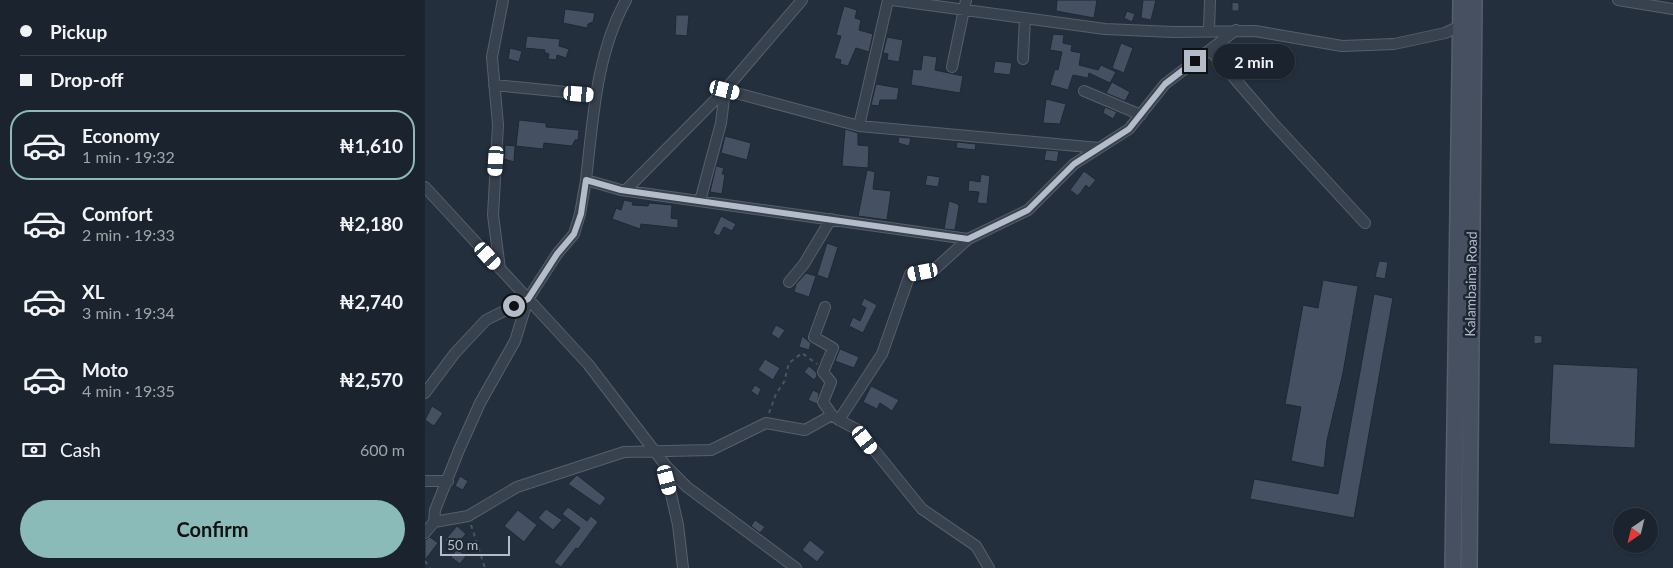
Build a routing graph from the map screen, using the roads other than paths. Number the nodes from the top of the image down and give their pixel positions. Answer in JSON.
{"nodes":[{"id":1,"x":503,"y":0,"type":"edge"},
{"id":2,"x":626,"y":0,"type":"edge"},
{"id":3,"x":802,"y":0,"type":"edge"},
{"id":4,"x":890,"y":0,"type":"edge"},
{"id":5,"x":1210,"y":0,"type":"edge"},
{"id":6,"x":1461,"y":0,"type":"edge"},
{"id":7,"x":1474,"y":0,"type":"edge"},
{"id":8,"x":1618,"y":0,"type":"edge"},
{"id":9,"x":965,"y":5,"type":"edge"},
{"id":10,"x":1673,"y":9,"type":"edge"},
{"id":11,"x":1025,"y":18,"type":"junction"},
{"id":12,"x":1460,"y":26,"type":"junction"},
{"id":13,"x":1209,"y":30,"type":"junction"},
{"id":14,"x":1236,"y":30,"type":"junction"},
{"id":15,"x":1210,"y":50,"type":"junction"},
{"id":16,"x":1023,"y":59,"type":"dead end"},
{"id":17,"x":952,"y":67,"type":"dead end"},
{"id":18,"x":495,"y":86,"type":"junction"},
{"id":19,"x":725,"y":90,"type":"junction"},
{"id":20,"x":1084,"y":91,"type":"dead end"},
{"id":21,"x":596,"y":95,"type":"junction"},
{"id":22,"x":1141,"y":115,"type":"junction"},
{"id":23,"x":859,"y":126,"type":"junction"},
{"id":24,"x":1099,"y":148,"type":"junction"},
{"id":25,"x":586,"y":180,"type":"junction"},
{"id":26,"x":425,"y":187,"type":"edge"},
{"id":27,"x":626,"y":190,"type":"junction"},
{"id":28,"x":700,"y":201,"type":"junction"},
{"id":29,"x":831,"y":218,"type":"junction"},
{"id":30,"x":1365,"y":223,"type":"dead end"},
{"id":31,"x":968,"y":239,"type":"junction"},
{"id":32,"x":501,"y":270,"type":"junction"},
{"id":33,"x":789,"y":282,"type":"dead end"},
{"id":34,"x":528,"y":299,"type":"junction"},
{"id":35,"x":825,"y":307,"type":"dead end"},
{"id":36,"x":425,"y":393,"type":"edge"},
{"id":37,"x":835,"y":417,"type":"junction"},
{"id":38,"x":654,"y":451,"type":"junction"},
{"id":39,"x":664,"y":463,"type":"junction"},
{"id":40,"x":425,"y":480,"type":"edge"},
{"id":41,"x":448,"y":481,"type":"junction"},
{"id":42,"x":435,"y":522,"type":"junction"},
{"id":43,"x":425,"y":533,"type":"edge"},
{"id":44,"x":683,"y":568,"type":"edge"},
{"id":45,"x":796,"y":568,"type":"edge"},
{"id":46,"x":989,"y":568,"type":"edge"},
{"id":47,"x":1453,"y":568,"type":"edge"},
{"id":48,"x":1469,"y":568,"type":"edge"}],
"edges":[{"from":1,"to":18,"type":"street"},
{"from":2,"to":21,"type":"street"},
{"from":3,"to":19,"type":"street"},
{"from":4,"to":9,"type":"street"},
{"from":4,"to":23,"type":"street"},
{"from":5,"to":13,"type":"street"},
{"from":6,"to":12,"type":"main road"},
{"from":7,"to":48,"type":"main road","name":"Kalambaina Road"},
{"from":8,"to":10,"type":"street"},
{"from":9,"to":11,"type":"street"},
{"from":9,"to":17,"type":"street"},
{"from":11,"to":13,"type":"street"},
{"from":11,"to":16,"type":"street"},
{"from":12,"to":14,"type":"street"},
{"from":12,"to":47,"type":"main road"},
{"from":13,"to":14,"type":"street"},
{"from":14,"to":15,"type":"street"},
{"from":15,"to":22,"type":"street"},
{"from":15,"to":30,"type":"street"},
{"from":18,"to":21,"type":"street"},
{"from":18,"to":32,"type":"street"},
{"from":19,"to":23,"type":"street"},
{"from":19,"to":27,"type":"street"},
{"from":19,"to":28,"type":"street"},
{"from":20,"to":22,"type":"street"},
{"from":21,"to":25,"type":"street"},
{"from":22,"to":24,"type":"street"},
{"from":23,"to":24,"type":"street"},
{"from":24,"to":31,"type":"street"},
{"from":25,"to":27,"type":"street"},
{"from":25,"to":34,"type":"street"},
{"from":26,"to":32,"type":"street"},
{"from":27,"to":28,"type":"street"},
{"from":28,"to":29,"type":"street"},
{"from":29,"to":31,"type":"street"},
{"from":29,"to":33,"type":"street"},
{"from":31,"to":37,"type":"street"},
{"from":32,"to":34,"type":"street"},
{"from":34,"to":36,"type":"street"},
{"from":34,"to":38,"type":"street"},
{"from":34,"to":41,"type":"street"},
{"from":35,"to":37,"type":"street"},
{"from":37,"to":38,"type":"street"},
{"from":37,"to":46,"type":"street"},
{"from":38,"to":39,"type":"street"},
{"from":38,"to":42,"type":"street"},
{"from":39,"to":44,"type":"street"},
{"from":39,"to":45,"type":"street"},
{"from":40,"to":41,"type":"street"},
{"from":41,"to":42,"type":"street"},
{"from":42,"to":43,"type":"street"}]}
